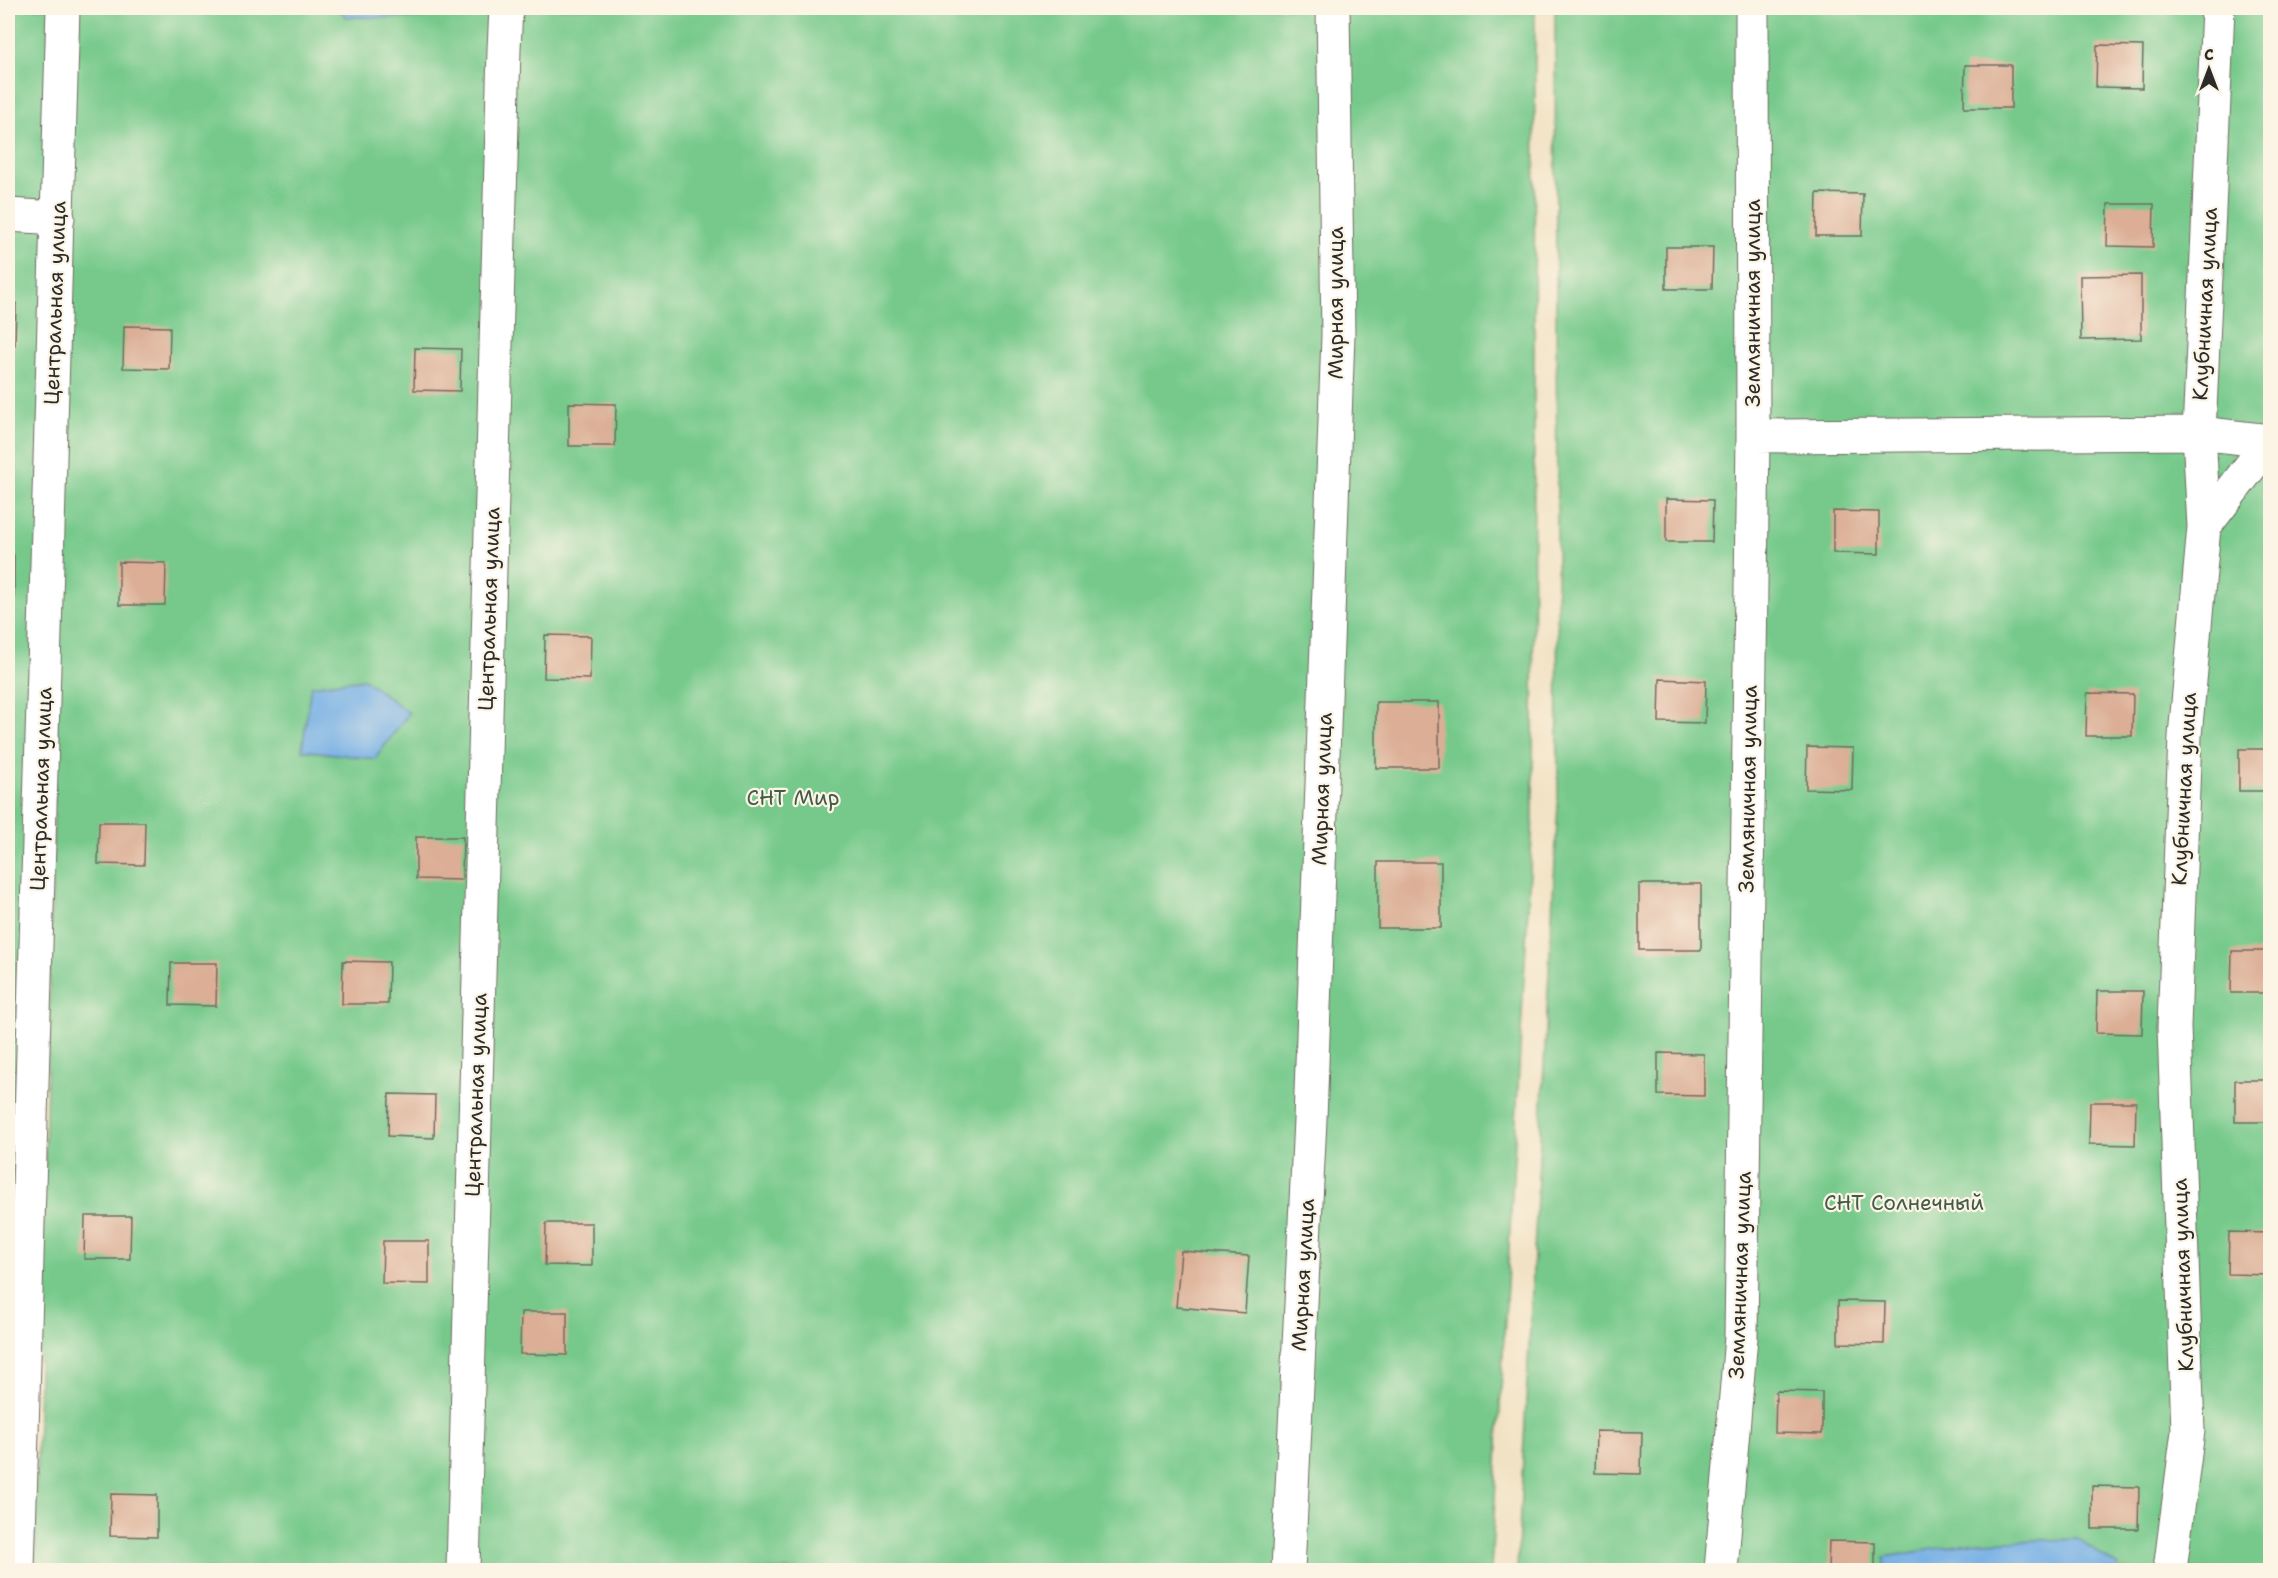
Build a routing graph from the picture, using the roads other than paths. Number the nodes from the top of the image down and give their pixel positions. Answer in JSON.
{"nodes":[{"id":1,"x":63,"y":8,"type":"edge"},
{"id":2,"x":506,"y":8,"type":"edge"},
{"id":3,"x":1334,"y":8,"type":"edge"},
{"id":4,"x":1752,"y":8,"type":"edge"},
{"id":5,"x":2218,"y":8,"type":"edge"},
{"id":6,"x":8,"y":215,"type":"edge"},
{"id":7,"x":58,"y":218,"type":"junction"},
{"id":8,"x":2199,"y":433,"type":"junction"},
{"id":9,"x":1753,"y":436,"type":"junction"},
{"id":10,"x":2270,"y":441,"type":"edge"},
{"id":11,"x":2204,"y":526,"type":"junction"},
{"id":12,"x":18,"y":1570,"type":"edge"},
{"id":13,"x":463,"y":1570,"type":"edge"},
{"id":14,"x":1288,"y":1570,"type":"edge"},
{"id":15,"x":1721,"y":1570,"type":"edge"},
{"id":16,"x":2170,"y":1570,"type":"edge"}],
"edges":[{"from":1,"to":7,"type":"street","name":"Центральная улица"},
{"from":2,"to":13,"type":"street","name":"Центральная улица"},
{"from":3,"to":14,"type":"street","name":"Мирная улица"},
{"from":4,"to":9,"type":"street","name":"Земляничная улица"},
{"from":5,"to":8,"type":"street","name":"Клубничная улица"},
{"from":6,"to":7,"type":"street"},
{"from":7,"to":12,"type":"street","name":"Центральная улица"},
{"from":8,"to":9,"type":"street"},
{"from":8,"to":10,"type":"street"},
{"from":8,"to":11,"type":"street","name":"Клубничная улица"},
{"from":9,"to":15,"type":"street","name":"Земляничная улица"},
{"from":10,"to":11,"type":"street"},
{"from":11,"to":16,"type":"street","name":"Клубничная улица"}]}
